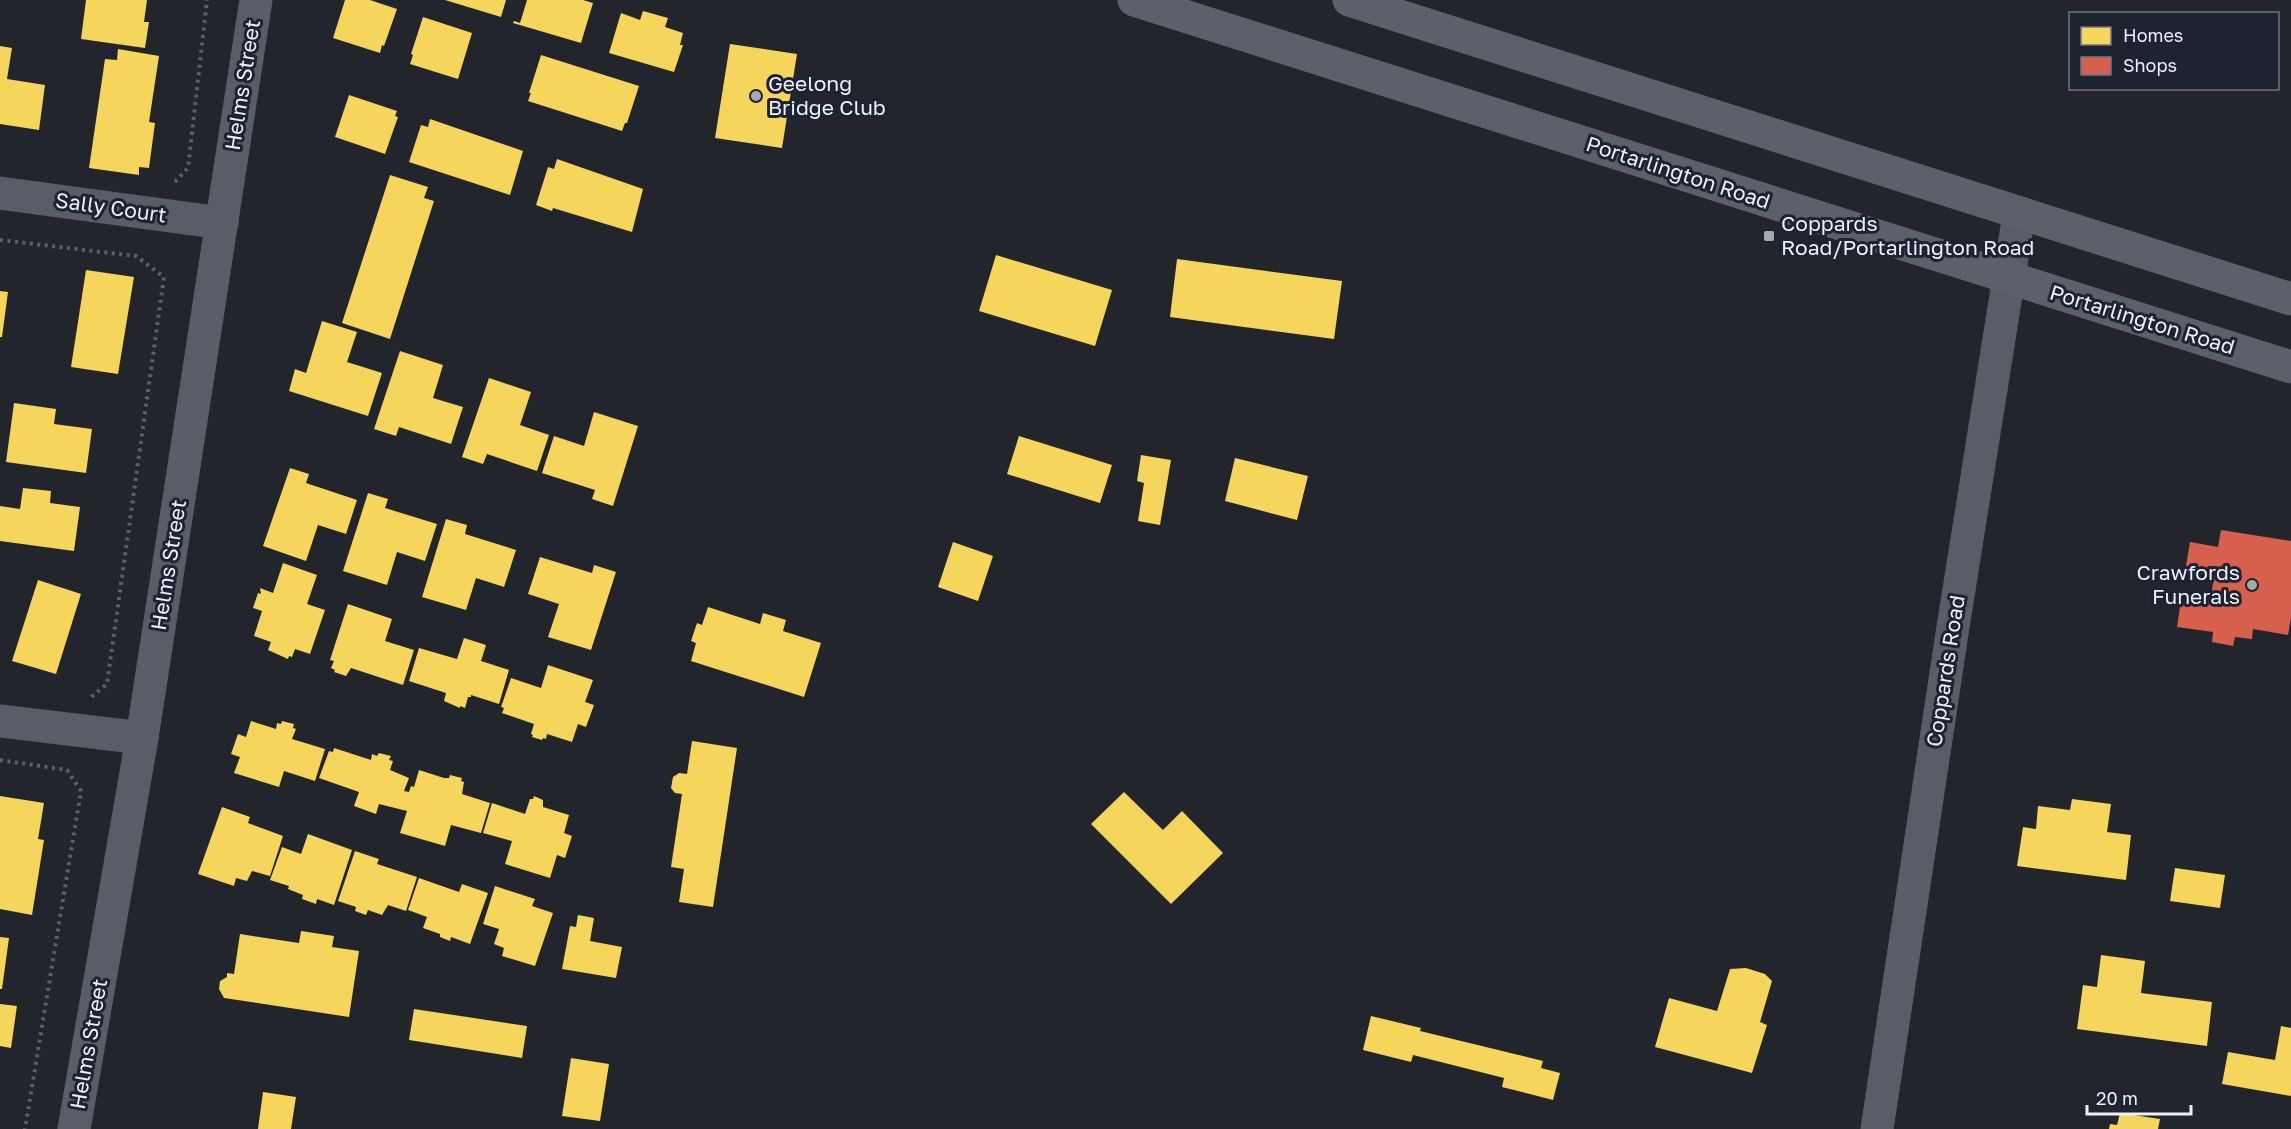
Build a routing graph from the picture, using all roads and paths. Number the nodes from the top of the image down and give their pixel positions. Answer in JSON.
{"nodes":[{"id":1,"x":207,"y":0,"type":"edge"},
{"id":2,"x":256,"y":0,"type":"edge"},
{"id":3,"x":1134,"y":0,"type":"edge"},
{"id":4,"x":1349,"y":0,"type":"edge"},
{"id":5,"x":172,"y":185,"type":"dead end"},
{"id":6,"x":0,"y":193,"type":"edge"},
{"id":7,"x":2019,"y":214,"type":"junction"},
{"id":8,"x":222,"y":223,"type":"junction"},
{"id":9,"x":0,"y":240,"type":"edge"},
{"id":10,"x":2008,"y":278,"type":"junction"},
{"id":11,"x":2291,"y":299,"type":"edge"},
{"id":12,"x":2291,"y":367,"type":"edge"},
{"id":13,"x":81,"y":705,"type":"dead end"},
{"id":14,"x":0,"y":721,"type":"edge"},
{"id":15,"x":142,"y":738,"type":"junction"},
{"id":16,"x":0,"y":760,"type":"edge"},
{"id":17,"x":25,"y":1129,"type":"edge"},
{"id":18,"x":74,"y":1129,"type":"edge"},
{"id":19,"x":1877,"y":1129,"type":"edge"}],
"edges":[{"from":1,"to":5,"type":"path"},
{"from":2,"to":8,"type":"street","name":"Helms Street"},
{"from":3,"to":10,"type":"main road","name":"Portarlington Road"},
{"from":4,"to":7,"type":"main road"},
{"from":6,"to":8,"type":"street","name":"Sally Court"},
{"from":7,"to":10,"type":"street","name":"Coppards Road"},
{"from":7,"to":11,"type":"main road"},
{"from":8,"to":15,"type":"street","name":"Helms Street"},
{"from":9,"to":13,"type":"path"},
{"from":10,"to":12,"type":"main road","name":"Portarlington Road"},
{"from":10,"to":19,"type":"street","name":"Coppards Road"},
{"from":14,"to":15,"type":"street"},
{"from":15,"to":18,"type":"street","name":"Helms Street"},
{"from":16,"to":17,"type":"path"}]}
